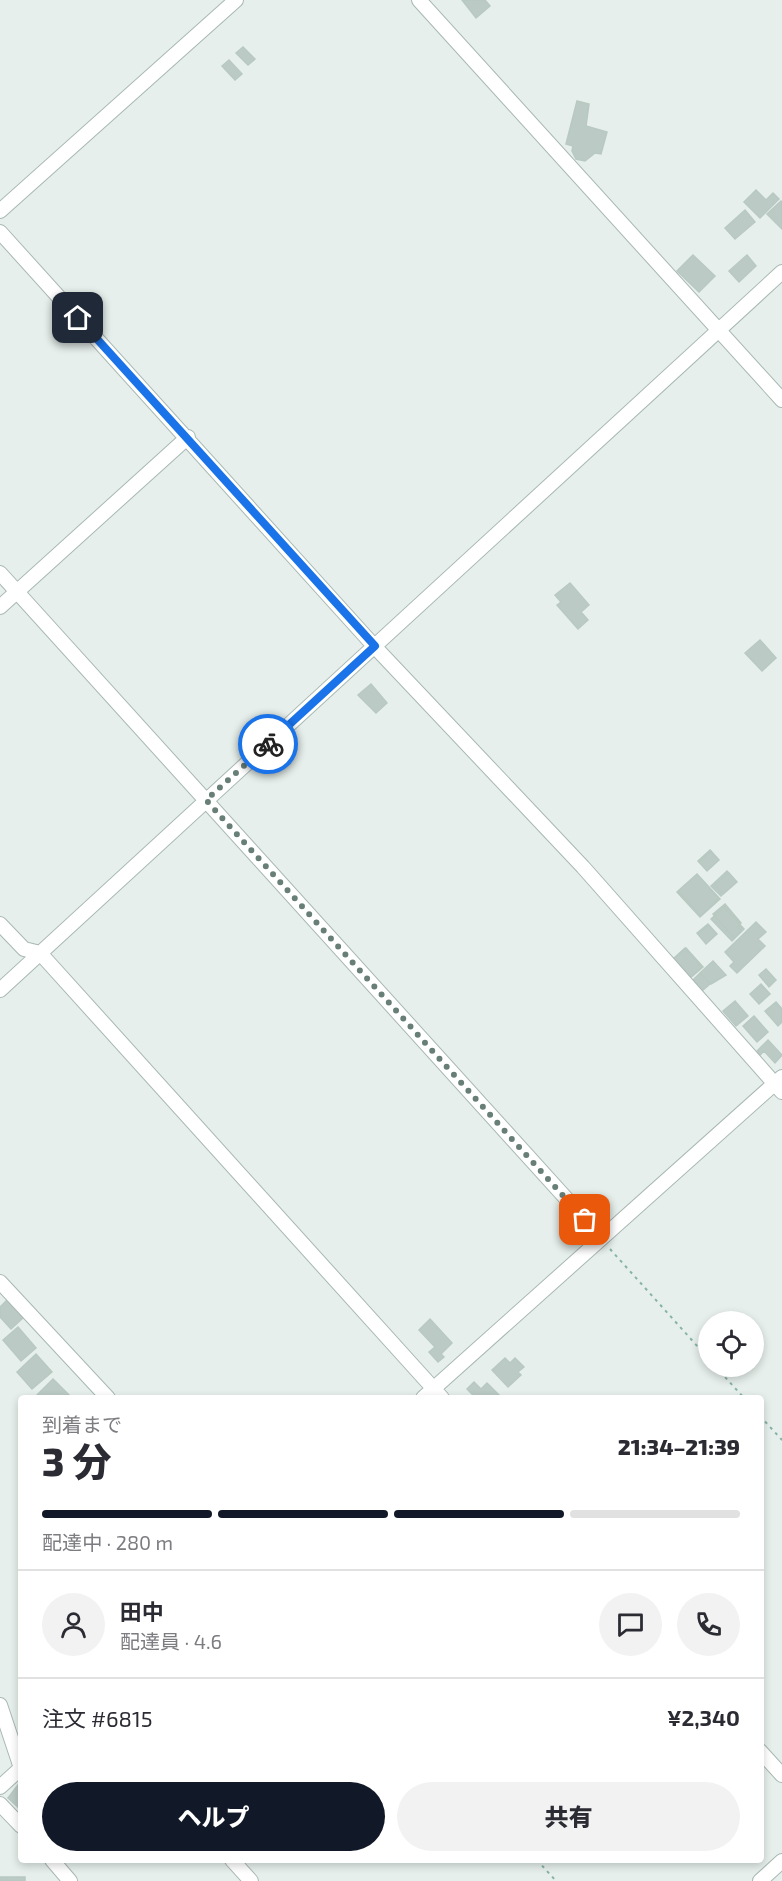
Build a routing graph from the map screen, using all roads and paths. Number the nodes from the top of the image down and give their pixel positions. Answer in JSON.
{"nodes":[{"id":1,"x":236,"y":0,"type":"edge"},
{"id":2,"x":419,"y":0,"type":"edge"},
{"id":3,"x":0,"y":211,"type":"edge"},
{"id":4,"x":0,"y":232,"type":"edge"},
{"id":5,"x":782,"y":272,"type":"edge"},
{"id":6,"x":718,"y":329,"type":"junction"},
{"id":7,"x":782,"y":399,"type":"edge"},
{"id":8,"x":188,"y":437,"type":"junction"},
{"id":9,"x":0,"y":573,"type":"edge"},
{"id":10,"x":17,"y":592,"type":"junction"},
{"id":11,"x":0,"y":607,"type":"edge"},
{"id":12,"x":375,"y":646,"type":"junction"},
{"id":13,"x":206,"y":800,"type":"junction"},
{"id":14,"x":0,"y":924,"type":"edge"},
{"id":15,"x":40,"y":953,"type":"junction"},
{"id":16,"x":0,"y":990,"type":"edge"},
{"id":17,"x":780,"y":1084,"type":"edge"},
{"id":18,"x":601,"y":1237,"type":"junction"},
{"id":19,"x":0,"y":1282,"type":"edge"},
{"id":20,"x":698,"y":1347,"type":"edge"},
{"id":21,"x":725,"y":1377,"type":"edge"},
{"id":22,"x":105,"y":1395,"type":"edge"},
{"id":23,"x":433,"y":1395,"type":"edge"},
{"id":24,"x":741,"y":1395,"type":"edge"},
{"id":25,"x":764,"y":1420,"type":"edge"},
{"id":26,"x":782,"y":1440,"type":"edge"},
{"id":27,"x":0,"y":1705,"type":"edge"},
{"id":28,"x":764,"y":1755,"type":"edge"},
{"id":29,"x":18,"y":1759,"type":"edge"},
{"id":30,"x":18,"y":1771,"type":"edge"},
{"id":31,"x":782,"y":1775,"type":"edge"},
{"id":32,"x":0,"y":1787,"type":"edge"},
{"id":33,"x":0,"y":1804,"type":"edge"},
{"id":34,"x":18,"y":1823,"type":"edge"},
{"id":35,"x":782,"y":1861,"type":"edge"},
{"id":36,"x":55,"y":1863,"type":"edge"},
{"id":37,"x":235,"y":1863,"type":"edge"},
{"id":38,"x":540,"y":1863,"type":"edge"},
{"id":39,"x":70,"y":1881,"type":"edge"},
{"id":40,"x":251,"y":1881,"type":"edge"},
{"id":41,"x":556,"y":1881,"type":"edge"},
{"id":42,"x":760,"y":1881,"type":"edge"}],
"edges":[{"from":1,"to":3,"type":"street"},
{"from":2,"to":6,"type":"street"},
{"from":4,"to":8,"type":"street"},
{"from":5,"to":6,"type":"street"},
{"from":6,"to":7,"type":"street"},
{"from":6,"to":12,"type":"street"},
{"from":8,"to":10,"type":"street"},
{"from":8,"to":12,"type":"street"},
{"from":9,"to":10,"type":"street"},
{"from":10,"to":11,"type":"street"},
{"from":10,"to":13,"type":"street"},
{"from":12,"to":13,"type":"street"},
{"from":12,"to":17,"type":"street"},
{"from":13,"to":15,"type":"street"},
{"from":13,"to":18,"type":"street"},
{"from":14,"to":15,"type":"street"},
{"from":15,"to":16,"type":"street"},
{"from":15,"to":23,"type":"street"},
{"from":17,"to":18,"type":"street"},
{"from":18,"to":20,"type":"path"},
{"from":18,"to":23,"type":"street"},
{"from":19,"to":22,"type":"street"},
{"from":21,"to":24,"type":"path"},
{"from":25,"to":26,"type":"path"},
{"from":27,"to":29,"type":"street"},
{"from":28,"to":31,"type":"street"},
{"from":30,"to":32,"type":"street"},
{"from":33,"to":34,"type":"street"},
{"from":35,"to":42,"type":"street"},
{"from":36,"to":39,"type":"street"},
{"from":37,"to":40,"type":"street"},
{"from":38,"to":41,"type":"path"}]}
